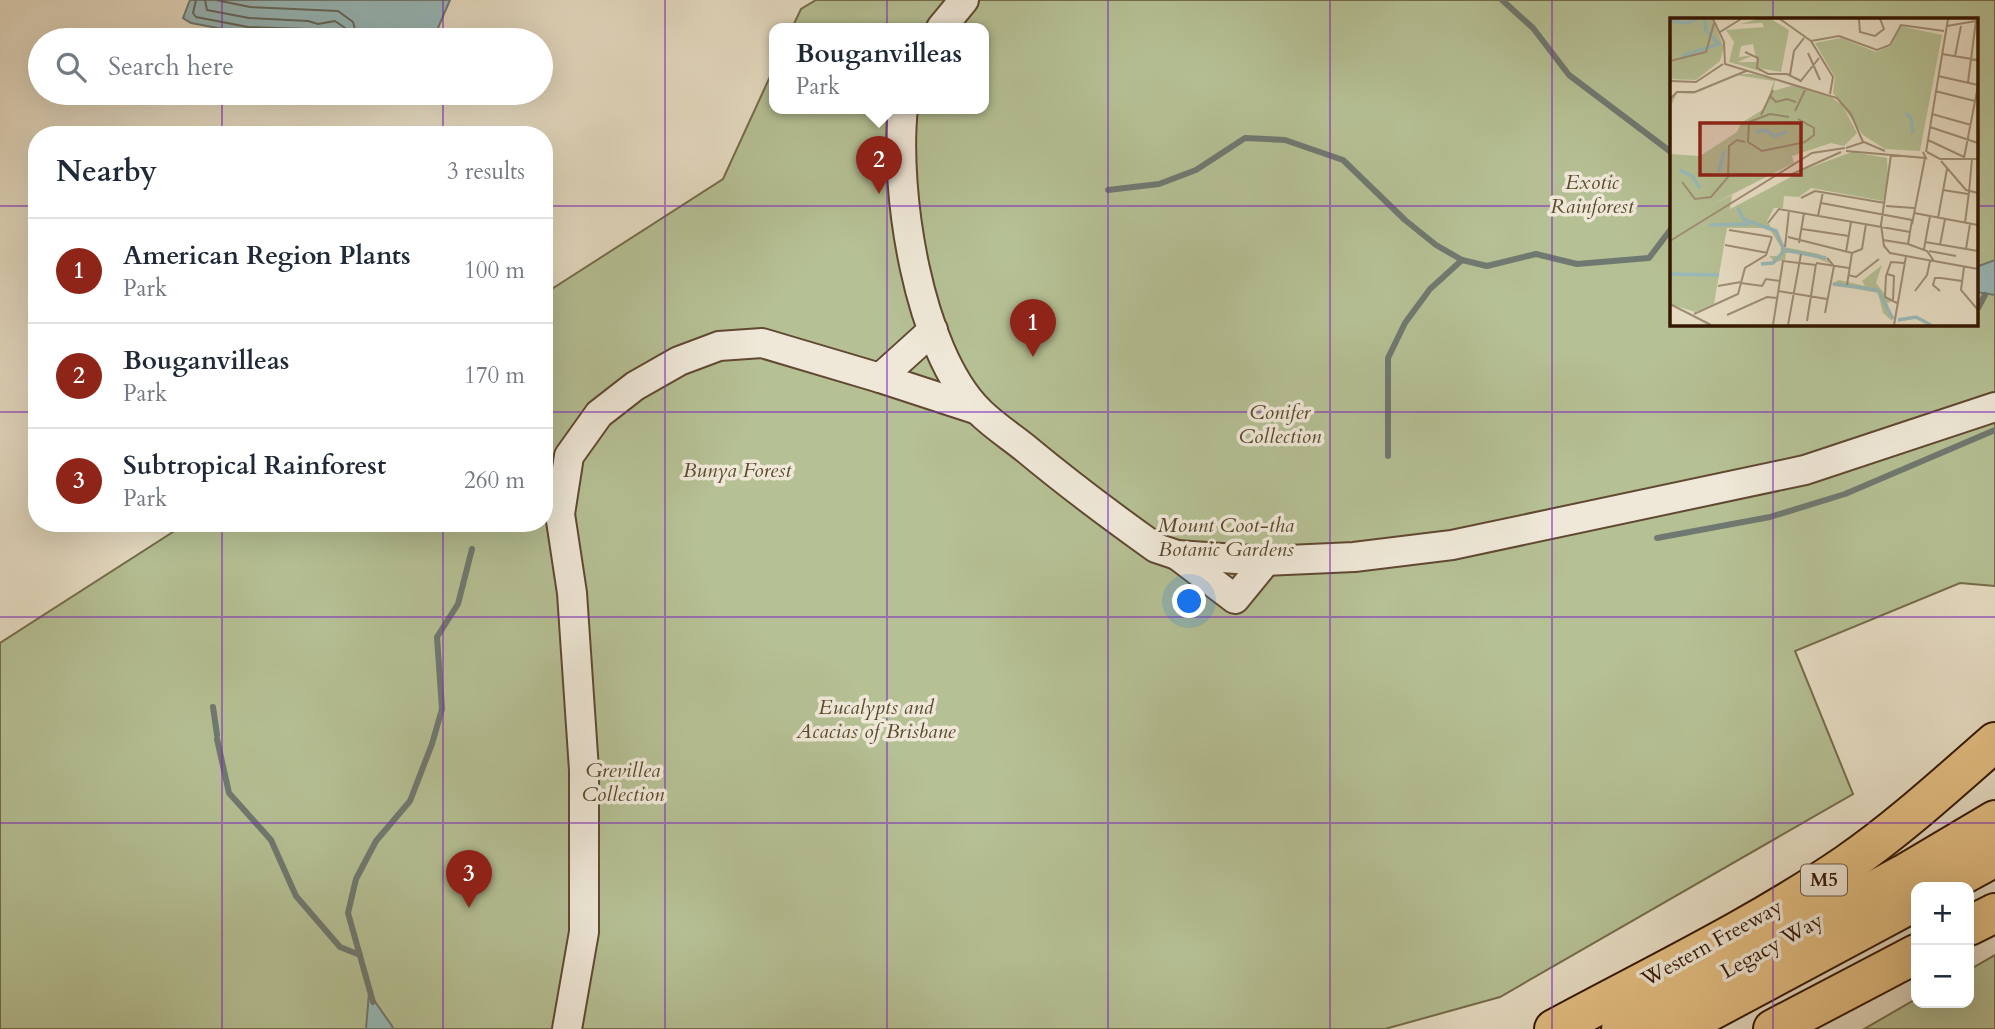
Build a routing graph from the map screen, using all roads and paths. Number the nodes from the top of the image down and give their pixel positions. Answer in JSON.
{"nodes":[{"id":1,"x":964,"y":0,"type":"edge"},
{"id":2,"x":945,"y":23,"type":"edge"},
{"id":3,"x":902,"y":114,"type":"edge"},
{"id":4,"x":933,"y":330,"type":"junction"},
{"id":5,"x":880,"y":378,"type":"junction"},
{"id":6,"x":1995,"y":407,"type":"edge"},
{"id":7,"x":978,"y":410,"type":"junction"},
{"id":8,"x":1177,"y":555,"type":"junction"},
{"id":9,"x":1266,"y":561,"type":"junction"},
{"id":10,"x":1995,"y":742,"type":"edge"},
{"id":11,"x":1995,"y":820,"type":"edge"},
{"id":12,"x":1995,"y":857,"type":"edge"},
{"id":13,"x":1949,"y":882,"type":"edge"},
{"id":14,"x":1911,"y":904,"type":"edge"},
{"id":15,"x":1995,"y":913,"type":"edge"},
{"id":16,"x":1974,"y":924,"type":"edge"},
{"id":17,"x":1911,"y":957,"type":"edge"},
{"id":18,"x":567,"y":1029,"type":"edge"},
{"id":19,"x":1554,"y":1029,"type":"edge"},
{"id":20,"x":1621,"y":1029,"type":"edge"},
{"id":21,"x":1677,"y":1029,"type":"edge"},
{"id":22,"x":1773,"y":1029,"type":"edge"}],
"edges":[{"from":1,"to":2,"type":"street"},
{"from":3,"to":4,"type":"street"},
{"from":4,"to":5,"type":"street"},
{"from":4,"to":7,"type":"street"},
{"from":5,"to":7,"type":"street"},
{"from":5,"to":18,"type":"street"},
{"from":6,"to":9,"type":"street"},
{"from":7,"to":8,"type":"street"},
{"from":8,"to":9,"type":"street"},
{"from":8,"to":9,"type":"street"},
{"from":10,"to":19,"type":"highway","name":"Western Freeway","number":"M5"},
{"from":11,"to":20,"type":"highway","name":"Legacy Way","number":"M5"},
{"from":12,"to":13,"type":"highway"},
{"from":14,"to":21,"type":"highway","name":"Legacy Way"},
{"from":15,"to":16,"type":"highway"},
{"from":17,"to":22,"type":"highway"}]}
